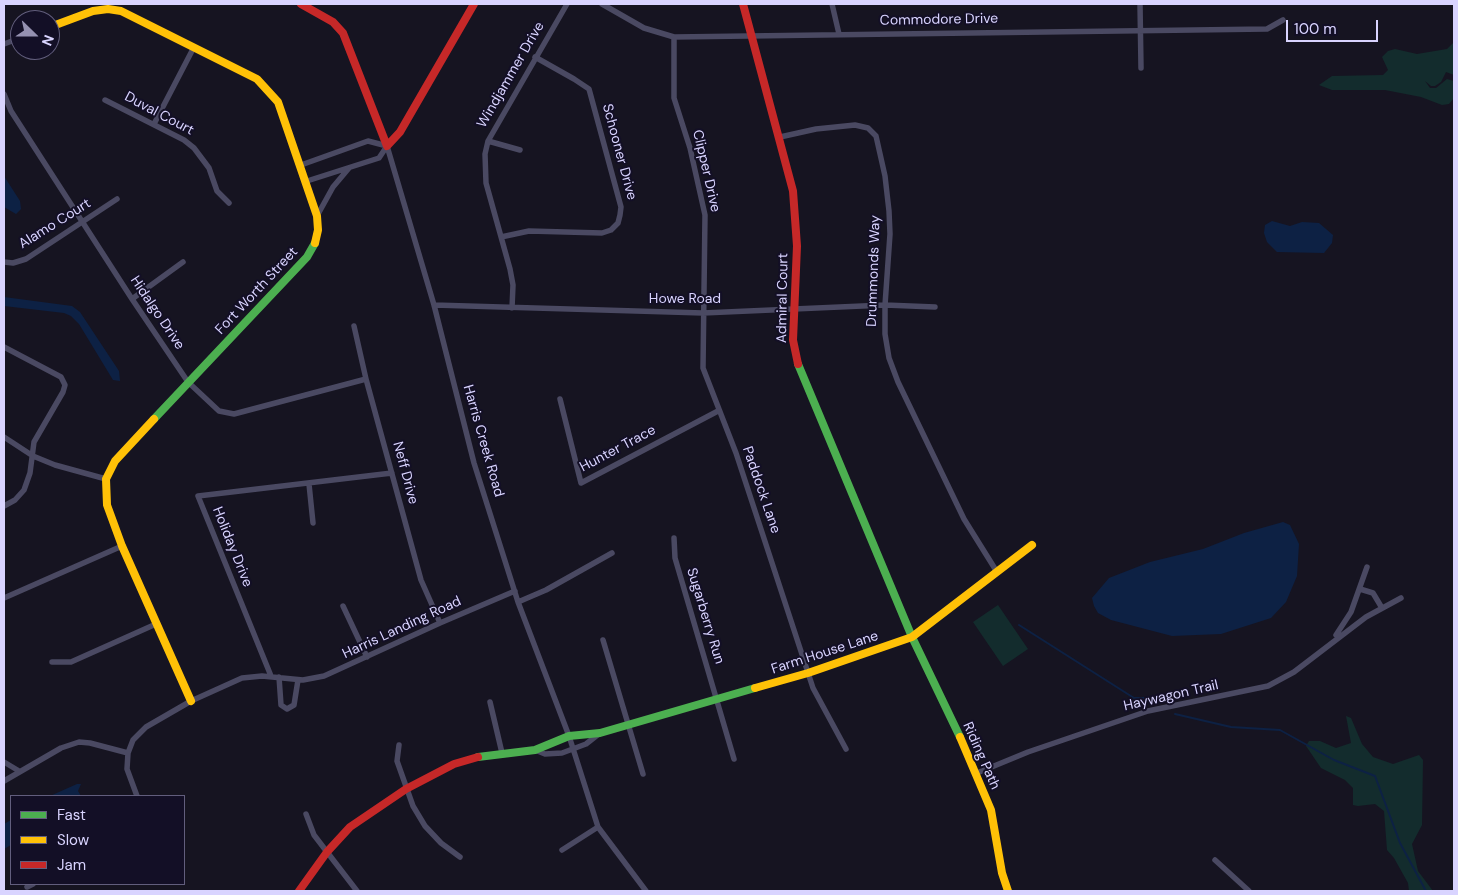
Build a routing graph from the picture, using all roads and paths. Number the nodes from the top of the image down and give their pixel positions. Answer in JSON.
{"nodes":[{"id":1,"x":301,"y":4,"type":"edge"},
{"id":2,"x":474,"y":4,"type":"edge"},
{"id":3,"x":567,"y":4,"type":"edge"},
{"id":4,"x":602,"y":4,"type":"edge"},
{"id":5,"x":743,"y":4,"type":"edge"},
{"id":6,"x":832,"y":4,"type":"edge"},
{"id":7,"x":1140,"y":4,"type":"edge"},
{"id":8,"x":1282,"y":20,"type":"dead end"},
{"id":9,"x":60,"y":23,"type":"edge"},
{"id":10,"x":1141,"y":30,"type":"junction"},
{"id":11,"x":839,"y":34,"type":"junction"},
{"id":12,"x":752,"y":36,"type":"junction"},
{"id":13,"x":674,"y":37,"type":"junction"},
{"id":14,"x":194,"y":47,"type":"junction"},
{"id":15,"x":535,"y":57,"type":"junction"},
{"id":16,"x":1141,"y":68,"type":"dead end"},
{"id":17,"x":4,"y":94,"type":"edge"},
{"id":18,"x":105,"y":100,"type":"dead end"},
{"id":19,"x":154,"y":124,"type":"junction"},
{"id":20,"x":780,"y":137,"type":"junction"},
{"id":21,"x":488,"y":141,"type":"junction"},
{"id":22,"x":387,"y":146,"type":"junction"},
{"id":23,"x":520,"y":150,"type":"dead end"},
{"id":24,"x":301,"y":165,"type":"junction"},
{"id":25,"x":349,"y":167,"type":"junction"},
{"id":26,"x":307,"y":181,"type":"junction"},
{"id":27,"x":117,"y":198,"type":"dead end"},
{"id":28,"x":229,"y":203,"type":"dead end"},
{"id":29,"x":317,"y":216,"type":"junction"},
{"id":30,"x":82,"y":223,"type":"junction"},
{"id":31,"x":501,"y":237,"type":"junction"},
{"id":32,"x":4,"y":262,"type":"edge"},
{"id":33,"x":183,"y":262,"type":"dead end"},
{"id":34,"x":132,"y":299,"type":"junction"},
{"id":35,"x":434,"y":305,"type":"junction"},
{"id":36,"x":885,"y":305,"type":"junction"},
{"id":37,"x":935,"y":307,"type":"dead end"},
{"id":38,"x":512,"y":308,"type":"junction"},
{"id":39,"x":793,"y":309,"type":"junction"},
{"id":40,"x":703,"y":313,"type":"junction"},
{"id":41,"x":354,"y":326,"type":"dead end"},
{"id":42,"x":4,"y":347,"type":"edge"},
{"id":43,"x":366,"y":378,"type":"junction"},
{"id":44,"x":188,"y":382,"type":"junction"},
{"id":45,"x":560,"y":398,"type":"dead end"},
{"id":46,"x":718,"y":410,"type":"junction"},
{"id":47,"x":4,"y":437,"type":"edge"},
{"id":48,"x":33,"y":456,"type":"junction"},
{"id":49,"x":392,"y":473,"type":"junction"},
{"id":50,"x":106,"y":479,"type":"junction"},
{"id":51,"x":309,"y":484,"type":"junction"},
{"id":52,"x":4,"y":506,"type":"edge"},
{"id":53,"x":313,"y":523,"type":"dead end"},
{"id":54,"x":674,"y":538,"type":"dead end"},
{"id":55,"x":1032,"y":545,"type":"dead end"},
{"id":56,"x":122,"y":546,"type":"junction"},
{"id":57,"x":612,"y":553,"type":"dead end"},
{"id":58,"x":1368,"y":567,"type":"dead end"},
{"id":59,"x":997,"y":572,"type":"junction"},
{"id":60,"x":1360,"y":589,"type":"junction"},
{"id":61,"x":515,"y":591,"type":"junction"},
{"id":62,"x":4,"y":598,"type":"edge"},
{"id":63,"x":1401,"y":598,"type":"dead end"},
{"id":64,"x":518,"y":602,"type":"junction"},
{"id":65,"x":343,"y":606,"type":"dead end"},
{"id":66,"x":1382,"y":608,"type":"junction"},
{"id":67,"x":440,"y":623,"type":"junction"},
{"id":68,"x":156,"y":624,"type":"junction"},
{"id":69,"x":912,"y":637,"type":"junction"},
{"id":70,"x":603,"y":640,"type":"dead end"},
{"id":71,"x":1333,"y":640,"type":"junction"},
{"id":72,"x":367,"y":657,"type":"junction"},
{"id":73,"x":52,"y":662,"type":"dead end"},
{"id":74,"x":808,"y":673,"type":"junction"},
{"id":75,"x":272,"y":676,"type":"junction"},
{"id":76,"x":279,"y":677,"type":"junction"},
{"id":77,"x":298,"y":680,"type":"junction"},
{"id":78,"x":718,"y":700,"type":"junction"},
{"id":79,"x":191,"y":702,"type":"junction"},
{"id":80,"x":490,"y":702,"type":"dead end"},
{"id":81,"x":628,"y":725,"type":"junction"},
{"id":82,"x":600,"y":733,"type":"junction"},
{"id":83,"x":569,"y":736,"type":"junction"},
{"id":84,"x":399,"y":744,"type":"dead end"},
{"id":85,"x":573,"y":749,"type":"junction"},
{"id":86,"x":846,"y":749,"type":"dead end"},
{"id":87,"x":535,"y":750,"type":"junction"},
{"id":88,"x":128,"y":753,"type":"junction"},
{"id":89,"x":502,"y":753,"type":"junction"},
{"id":90,"x":734,"y":759,"type":"dead end"},
{"id":91,"x":4,"y":762,"type":"edge"},
{"id":92,"x":19,"y":771,"type":"junction"},
{"id":93,"x":977,"y":773,"type":"junction"},
{"id":94,"x":643,"y":774,"type":"dead end"},
{"id":95,"x":4,"y":780,"type":"edge"},
{"id":96,"x":406,"y":789,"type":"junction"},
{"id":97,"x":137,"y":795,"type":"edge"},
{"id":98,"x":306,"y":814,"type":"dead end"},
{"id":99,"x":598,"y":827,"type":"junction"},
{"id":100,"x":562,"y":850,"type":"dead end"},
{"id":101,"x":327,"y":852,"type":"junction"},
{"id":102,"x":460,"y":857,"type":"dead end"},
{"id":103,"x":1215,"y":860,"type":"dead end"},
{"id":104,"x":299,"y":891,"type":"edge"},
{"id":105,"x":357,"y":891,"type":"edge"},
{"id":106,"x":646,"y":891,"type":"edge"},
{"id":107,"x":1008,"y":891,"type":"edge"},
{"id":108,"x":1249,"y":891,"type":"edge"}],
"edges":[{"from":1,"to":22,"type":"street","name":"Harris Creek Road"},
{"from":2,"to":22,"type":"street"},
{"from":3,"to":15,"type":"street","name":"Windjammer Drive"},
{"from":4,"to":13,"type":"street","name":"Commodore Drive"},
{"from":5,"to":12,"type":"street","name":"Admiral Court"},
{"from":6,"to":11,"type":"street"},
{"from":7,"to":10,"type":"street"},
{"from":8,"to":10,"type":"street","name":"Commodore Drive"},
{"from":9,"to":14,"type":"street","name":"Fort Worth Street"},
{"from":10,"to":11,"type":"street","name":"Commodore Drive"},
{"from":10,"to":16,"type":"street"},
{"from":11,"to":12,"type":"street","name":"Commodore Drive"},
{"from":12,"to":13,"type":"street","name":"Commodore Drive"},
{"from":12,"to":20,"type":"street","name":"Admiral Court"},
{"from":13,"to":40,"type":"street","name":"Clipper Drive"},
{"from":14,"to":19,"type":"street"},
{"from":14,"to":24,"type":"street","name":"Fort Worth Street"},
{"from":15,"to":21,"type":"street","name":"Windjammer Drive"},
{"from":15,"to":31,"type":"street","name":"Schooner Drive"},
{"from":17,"to":30,"type":"street","name":"Hidalgo Drive"},
{"from":18,"to":19,"type":"street","name":"Duval Court"},
{"from":19,"to":28,"type":"street","name":"Duval Court"},
{"from":20,"to":36,"type":"street","name":"Drummonds Way"},
{"from":20,"to":39,"type":"street","name":"Admiral Court"},
{"from":21,"to":23,"type":"street"},
{"from":21,"to":31,"type":"street","name":"Windjammer Drive"},
{"from":22,"to":24,"type":"street"},
{"from":22,"to":25,"type":"street"},
{"from":22,"to":35,"type":"street","name":"Harris Creek Road"},
{"from":24,"to":26,"type":"street","name":"Fort Worth Street"},
{"from":25,"to":26,"type":"street"},
{"from":25,"to":29,"type":"street"},
{"from":26,"to":29,"type":"street","name":"Fort Worth Street"},
{"from":27,"to":30,"type":"street","name":"Alamo Court"},
{"from":29,"to":44,"type":"street","name":"Fort Worth Street"},
{"from":30,"to":32,"type":"street","name":"Alamo Court"},
{"from":30,"to":34,"type":"street","name":"Hidalgo Drive"},
{"from":31,"to":38,"type":"street","name":"Windjammer Drive"},
{"from":33,"to":34,"type":"street"},
{"from":34,"to":44,"type":"street","name":"Hidalgo Drive"},
{"from":35,"to":38,"type":"street","name":"Howe Road"},
{"from":35,"to":61,"type":"street","name":"Harris Creek Road"},
{"from":36,"to":37,"type":"street","name":"Howe Road"},
{"from":36,"to":39,"type":"street","name":"Howe Road"},
{"from":36,"to":59,"type":"street","name":"Drummonds Way"},
{"from":38,"to":40,"type":"street","name":"Howe Road"},
{"from":39,"to":40,"type":"street","name":"Howe Road"},
{"from":39,"to":69,"type":"street","name":"Admiral Court"},
{"from":40,"to":46,"type":"street","name":"Paddock Lane"},
{"from":41,"to":43,"type":"street","name":"Neff Drive"},
{"from":42,"to":48,"type":"street"},
{"from":43,"to":44,"type":"street","name":"Hidalgo Drive"},
{"from":43,"to":49,"type":"street","name":"Neff Drive"},
{"from":44,"to":50,"type":"street","name":"Fort Worth Street"},
{"from":45,"to":46,"type":"street","name":"Hunter Trace"},
{"from":46,"to":74,"type":"street","name":"Paddock Lane"},
{"from":47,"to":48,"type":"street"},
{"from":48,"to":50,"type":"street"},
{"from":48,"to":52,"type":"street"},
{"from":49,"to":51,"type":"street","name":"Holiday Drive"},
{"from":49,"to":67,"type":"street","name":"Neff Drive"},
{"from":50,"to":56,"type":"street"},
{"from":51,"to":53,"type":"street"},
{"from":51,"to":75,"type":"street","name":"Holiday Drive"},
{"from":54,"to":78,"type":"street","name":"Sugarberry Run"},
{"from":55,"to":59,"type":"street","name":"Farm House Lane"},
{"from":56,"to":62,"type":"street"},
{"from":56,"to":68,"type":"street"},
{"from":57,"to":64,"type":"street"},
{"from":58,"to":60,"type":"street","name":"Haywagon Trail"},
{"from":59,"to":69,"type":"street","name":"Farm House Lane"},
{"from":60,"to":66,"type":"street"},
{"from":60,"to":71,"type":"street","name":"Haywagon Trail"},
{"from":61,"to":64,"type":"street","name":"Harris Creek Road"},
{"from":61,"to":67,"type":"street","name":"Harris Landing Road"},
{"from":63,"to":66,"type":"street","name":"Haywagon Trail"},
{"from":64,"to":83,"type":"street","name":"Harris Creek Road"},
{"from":65,"to":72,"type":"street"},
{"from":66,"to":71,"type":"street","name":"Haywagon Trail"},
{"from":67,"to":72,"type":"street","name":"Harris Landing Road"},
{"from":68,"to":73,"type":"street"},
{"from":68,"to":79,"type":"street"},
{"from":69,"to":74,"type":"street","name":"Farm House Lane"},
{"from":69,"to":93,"type":"street","name":"Riding Path"},
{"from":70,"to":81,"type":"street"},
{"from":71,"to":93,"type":"street","name":"Haywagon Trail"},
{"from":72,"to":77,"type":"street","name":"Harris Landing Road"},
{"from":74,"to":78,"type":"street","name":"Farm House Lane"},
{"from":74,"to":86,"type":"street","name":"Paddock Lane"},
{"from":75,"to":76,"type":"street","name":"Harris Landing Road"},
{"from":75,"to":79,"type":"street","name":"Harris Landing Road"},
{"from":76,"to":77,"type":"street","name":"Harris Landing Road"},
{"from":76,"to":77,"type":"street"},
{"from":78,"to":81,"type":"street","name":"Farm House Lane"},
{"from":78,"to":90,"type":"street","name":"Sugarberry Run"},
{"from":79,"to":88,"type":"street","name":"Harris Landing Road"},
{"from":80,"to":89,"type":"street"},
{"from":81,"to":82,"type":"street","name":"Farm House Lane"},
{"from":81,"to":94,"type":"street"},
{"from":82,"to":83,"type":"street","name":"Farm House Lane"},
{"from":82,"to":85,"type":"street","name":"Farm House Lane"},
{"from":83,"to":85,"type":"street","name":"Harris Creek Road"},
{"from":83,"to":87,"type":"street","name":"Farm House Lane"},
{"from":84,"to":96,"type":"street"},
{"from":85,"to":87,"type":"street","name":"Farm House Lane"},
{"from":85,"to":99,"type":"street","name":"Harris Creek Road"},
{"from":87,"to":89,"type":"street","name":"Farm House Lane"},
{"from":88,"to":92,"type":"street"},
{"from":88,"to":97,"type":"street"},
{"from":89,"to":96,"type":"street","name":"Farm House Lane"},
{"from":91,"to":92,"type":"street"},
{"from":92,"to":95,"type":"street"},
{"from":93,"to":107,"type":"street","name":"Riding Path"},
{"from":96,"to":101,"type":"street","name":"Farm House Lane"},
{"from":96,"to":102,"type":"street"},
{"from":98,"to":101,"type":"street"},
{"from":99,"to":100,"type":"street"},
{"from":99,"to":106,"type":"street","name":"Harris Creek Road"},
{"from":101,"to":104,"type":"street","name":"Farm House Lane"},
{"from":101,"to":105,"type":"street"},
{"from":103,"to":108,"type":"street"}]}
